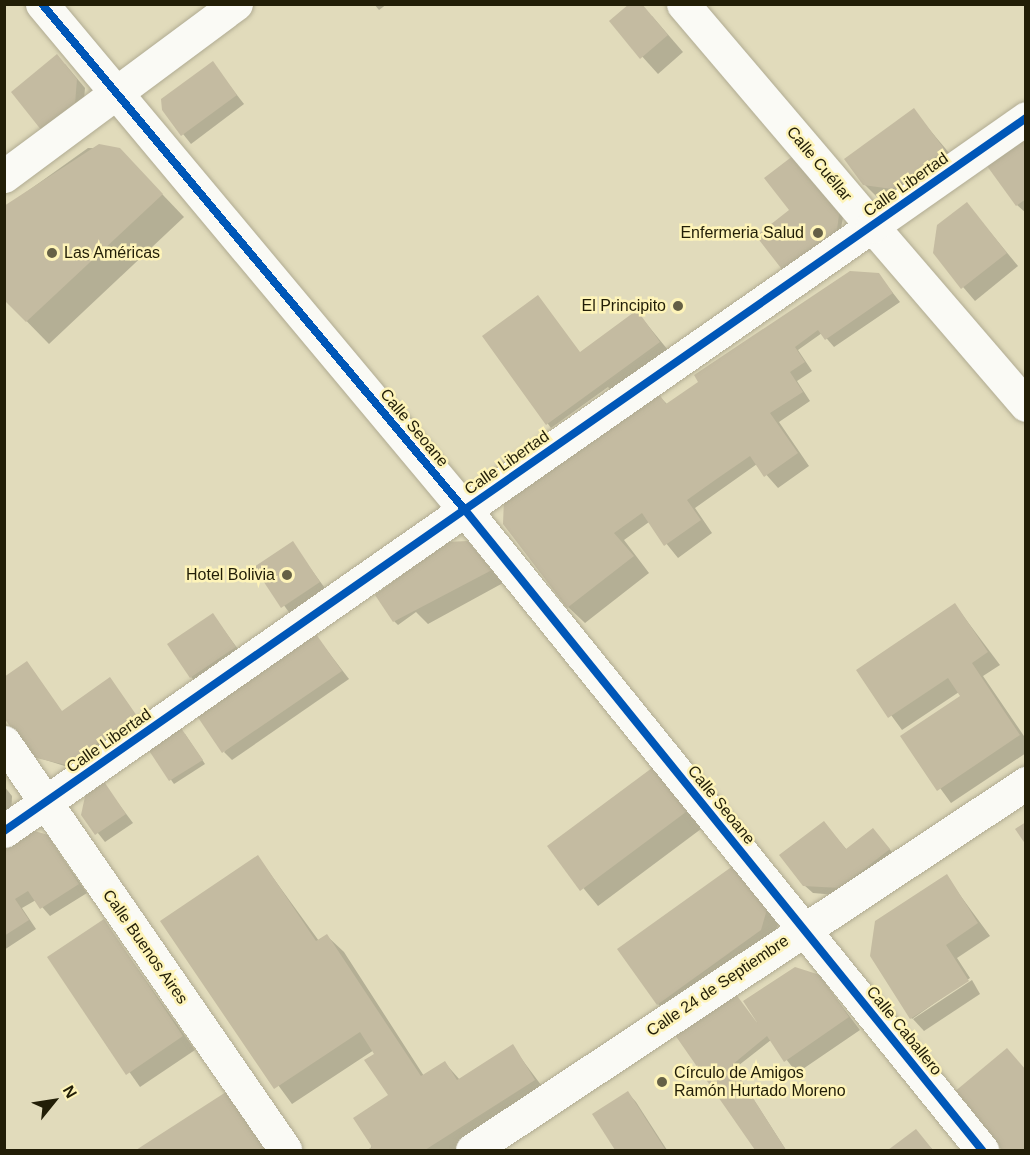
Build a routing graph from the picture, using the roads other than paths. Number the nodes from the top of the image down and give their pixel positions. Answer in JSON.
{"nodes":[{"id":1,"x":42,"y":4,"type":"edge"},
{"id":2,"x":237,"y":4,"type":"edge"},
{"id":3,"x":683,"y":4,"type":"edge"},
{"id":4,"x":116,"y":96,"type":"junction"},
{"id":5,"x":1026,"y":118,"type":"edge"},
{"id":6,"x":4,"y":176,"type":"edge"},
{"id":7,"x":872,"y":226,"type":"junction"},
{"id":8,"x":1026,"y":405,"type":"edge"},
{"id":9,"x":465,"y":510,"type":"junction"},
{"id":10,"x":4,"y":742,"type":"edge"},
{"id":11,"x":1026,"y":783,"type":"edge"},
{"id":12,"x":45,"y":802,"type":"junction"},
{"id":13,"x":4,"y":831,"type":"edge"},
{"id":14,"x":805,"y":929,"type":"junction"},
{"id":15,"x":285,"y":1150,"type":"edge"},
{"id":16,"x":472,"y":1150,"type":"edge"},
{"id":17,"x":982,"y":1150,"type":"edge"}],
"edges":[{"from":1,"to":4,"type":"street","name":"Calle Seoane"},
{"from":2,"to":4,"type":"street"},
{"from":3,"to":7,"type":"street","name":"Calle Cuéllar"},
{"from":4,"to":6,"type":"street"},
{"from":4,"to":9,"type":"street","name":"Calle Seoane"},
{"from":5,"to":7,"type":"street","name":"Calle Libertad"},
{"from":7,"to":8,"type":"street","name":"Calle Cuéllar"},
{"from":7,"to":9,"type":"street","name":"Calle Libertad"},
{"from":9,"to":12,"type":"street","name":"Calle Libertad"},
{"from":9,"to":14,"type":"street","name":"Calle Seoane"},
{"from":10,"to":12,"type":"street","name":"Calle Buenos Aires"},
{"from":11,"to":14,"type":"street","name":"Calle 24 de Septiembre"},
{"from":12,"to":13,"type":"street","name":"Calle Libertad"},
{"from":12,"to":15,"type":"street","name":"Calle Buenos Aires"},
{"from":14,"to":16,"type":"street","name":"Calle 24 de Septiembre"},
{"from":14,"to":17,"type":"street","name":"Calle Caballero"}]}
